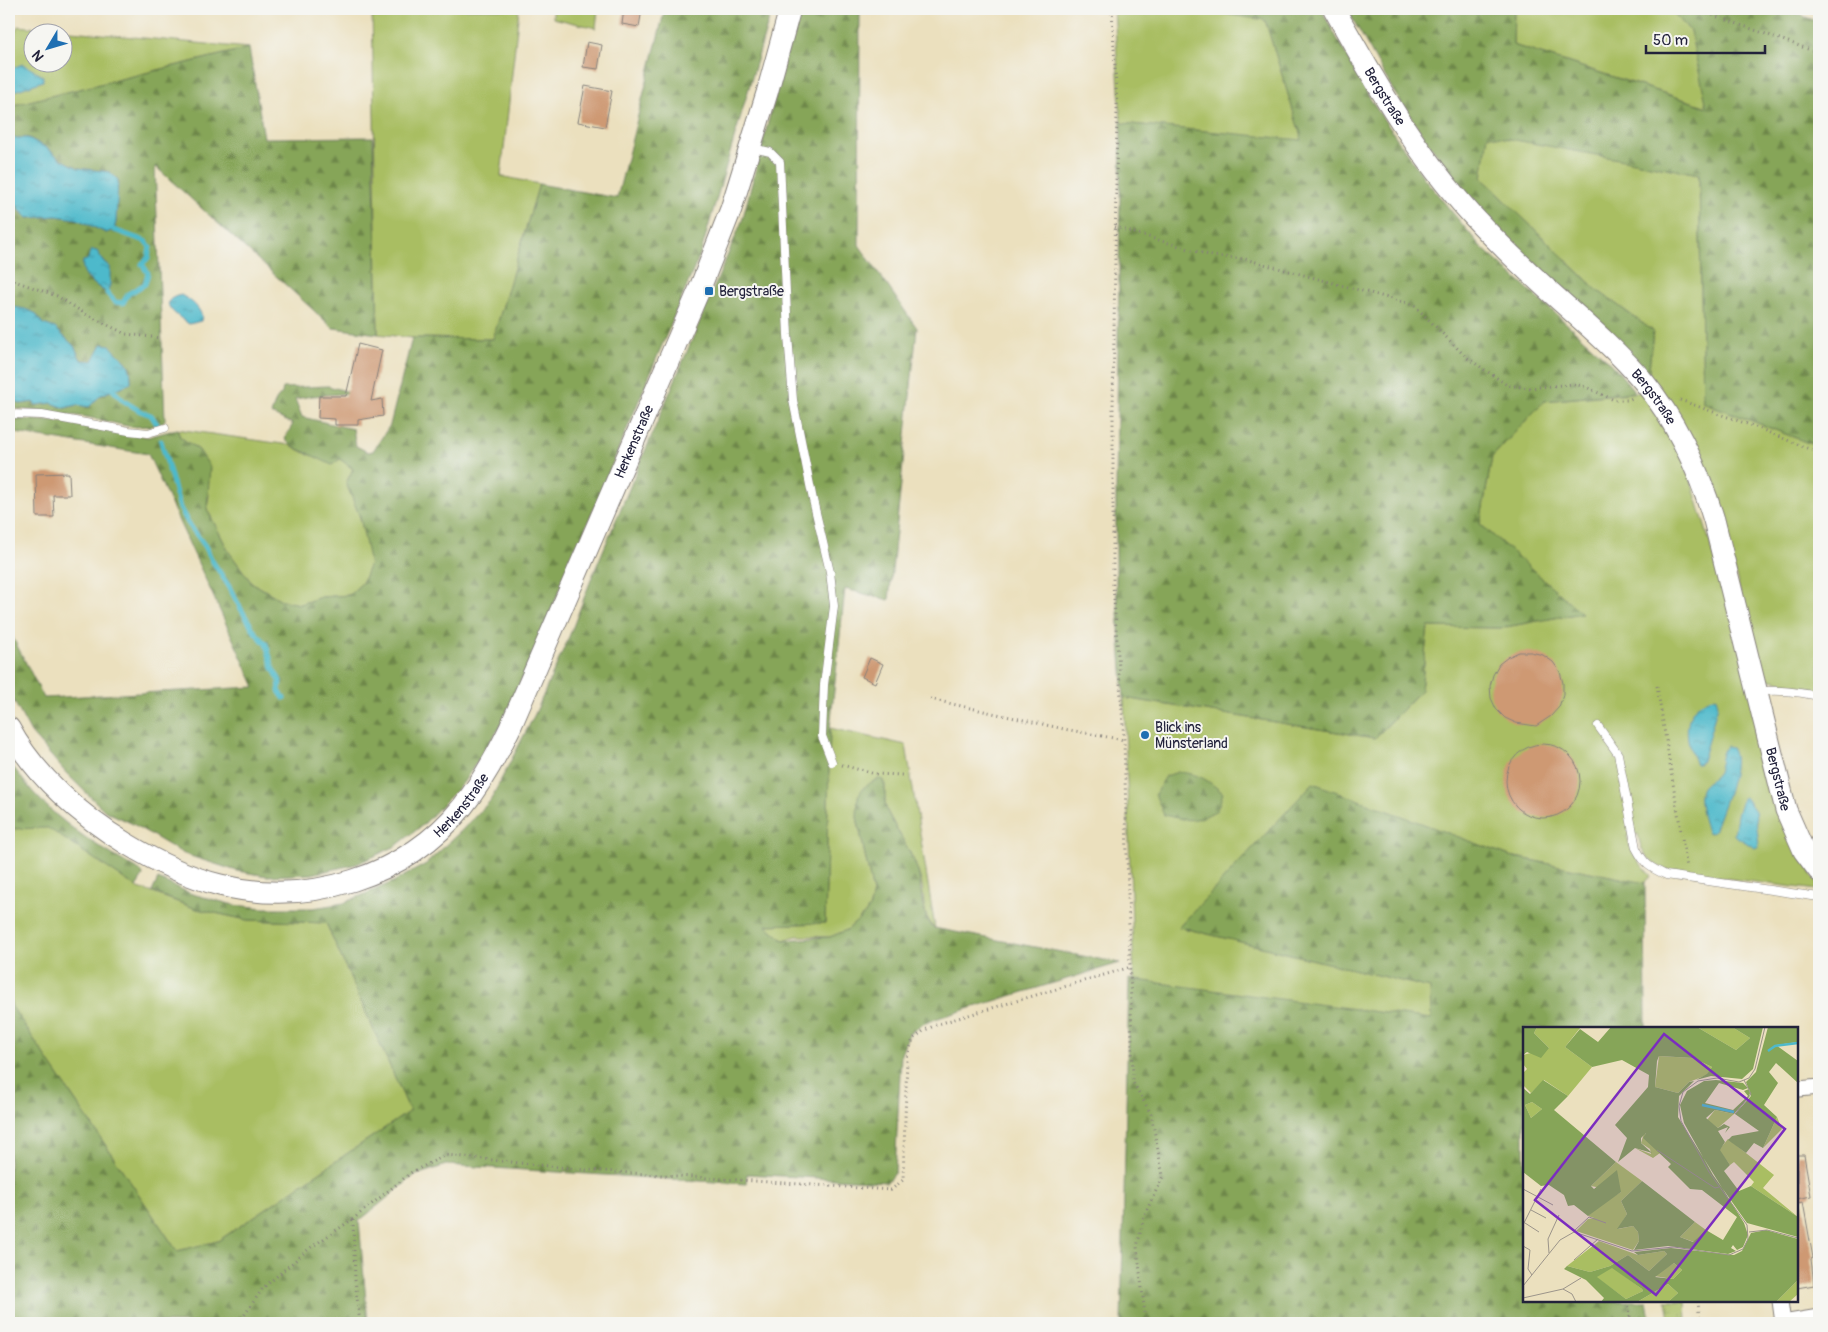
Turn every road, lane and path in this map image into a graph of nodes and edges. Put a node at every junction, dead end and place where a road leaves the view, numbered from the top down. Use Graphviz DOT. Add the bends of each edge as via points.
graph roads {
  1 [pos="790,9"];
  2 [pos="1112,9"];
  3 [pos="1334,9"];
  4 [pos="1699,9"];
  5 [pos="1819,53"];
  6 [pos="751,147"];
  7 [pos="1115,227"];
  8 [pos="9,279"];
  9 [pos="160,338"];
  10 [pos="1654,396"];
  11 [pos="9,414"];
  12 [pos="165,428"];
  13 [pos="1819,453"];
  14 [pos="1657,686"];
  15 [pos="1757,692"];
  16 [pos="1819,696"];
  17 [pos="930,699"];
  18 [pos="1598,726"];
  19 [pos="9,728"];
  20 [pos="1124,740"];
  21 [pos="832,762"];
  22 [pos="903,775"];
  23 [pos="1819,871"];
  24 [pos="1689,878"];
  25 [pos="1819,897"];
  26 [pos="1131,967"];
  27 [pos="1819,1087"];
  28 [pos="1799,1089"];
  29 [pos="353,1220"];
  30 [pos="1628,1302"];
  31 [pos="1698,1302"];
  32 [pos="1780,1302"];
  33 [pos="1819,1317"];
  34 [pos="239,1323"];
  35 [pos="360,1323"];
  36 [pos="1146,1323"];
  37 [pos="1631,1323"];
  38 [pos="1700,1323"];
  1 -- 6 [label="main road"];
  2 -- 7 [label="path" via="1117,104"];
  3 -- 10 [label="main road, Bergstraße" via="1403,126 1440,177 1502,246 1614,351"];
  4 -- 5 [label="path"];
  6 -- 19 [label="main road, Herkenstraße" via="730,210 685,319 498,754 462,807 411,853 362,878 329,887 292,892 255,891 220,885 150,857 105,831 54,786"];
  6 -- 21 [label="lane" via="770,152 780,162 793,400 830,572 834,606 824,685 822,736"];
  7 -- 10 [label="path" via="1212,256 1245,259 1414,305 1466,357 1507,384 1530,388 1573,384 1614,400"];
  7 -- 20 [label="path" via="1113,584"];
  8 -- 9 [label="path" via="57,296 126,334"];
  10 -- 13 [label="path" via="1686,402"];
  10 -- 15 [label="main road, Bergstraße" via="1692,461 1705,491"];
  11 -- 12 [label="lane" via="42,415 148,433"];
  14 -- 24 [label="path"];
  15 -- 16 [label="lane" via="1791,690"];
  15 -- 23 [label="main road, Bergstraße" via="1786,810 1804,850"];
  17 -- 20 [label="path"];
  18 -- 24 [label="lane" via="1618,754 1636,848 1650,868 1666,875"];
  20 -- 26 [label="path"];
  21 -- 22 [label="path" via="875,774"];
  24 -- 25 [label="lane"];
  26 -- 29 [label="path" via="938,1024 913,1039 907,1058 903,1180 891,1190 586,1170 446,1155 412,1172"];
  26 -- 36 [label="path" via="1133,1082 1152,1114 1163,1176 1144,1216 1137,1247"];
  27 -- 28 [label="street"];
  29 -- 34 [label="path" via="310,1248 263,1288"];
  29 -- 35 [label="path"];
  30 -- 37 [label="path"];
  31 -- 38 [label="path"];
  32 -- 33 [label="street" via="1783,1323"];
}
